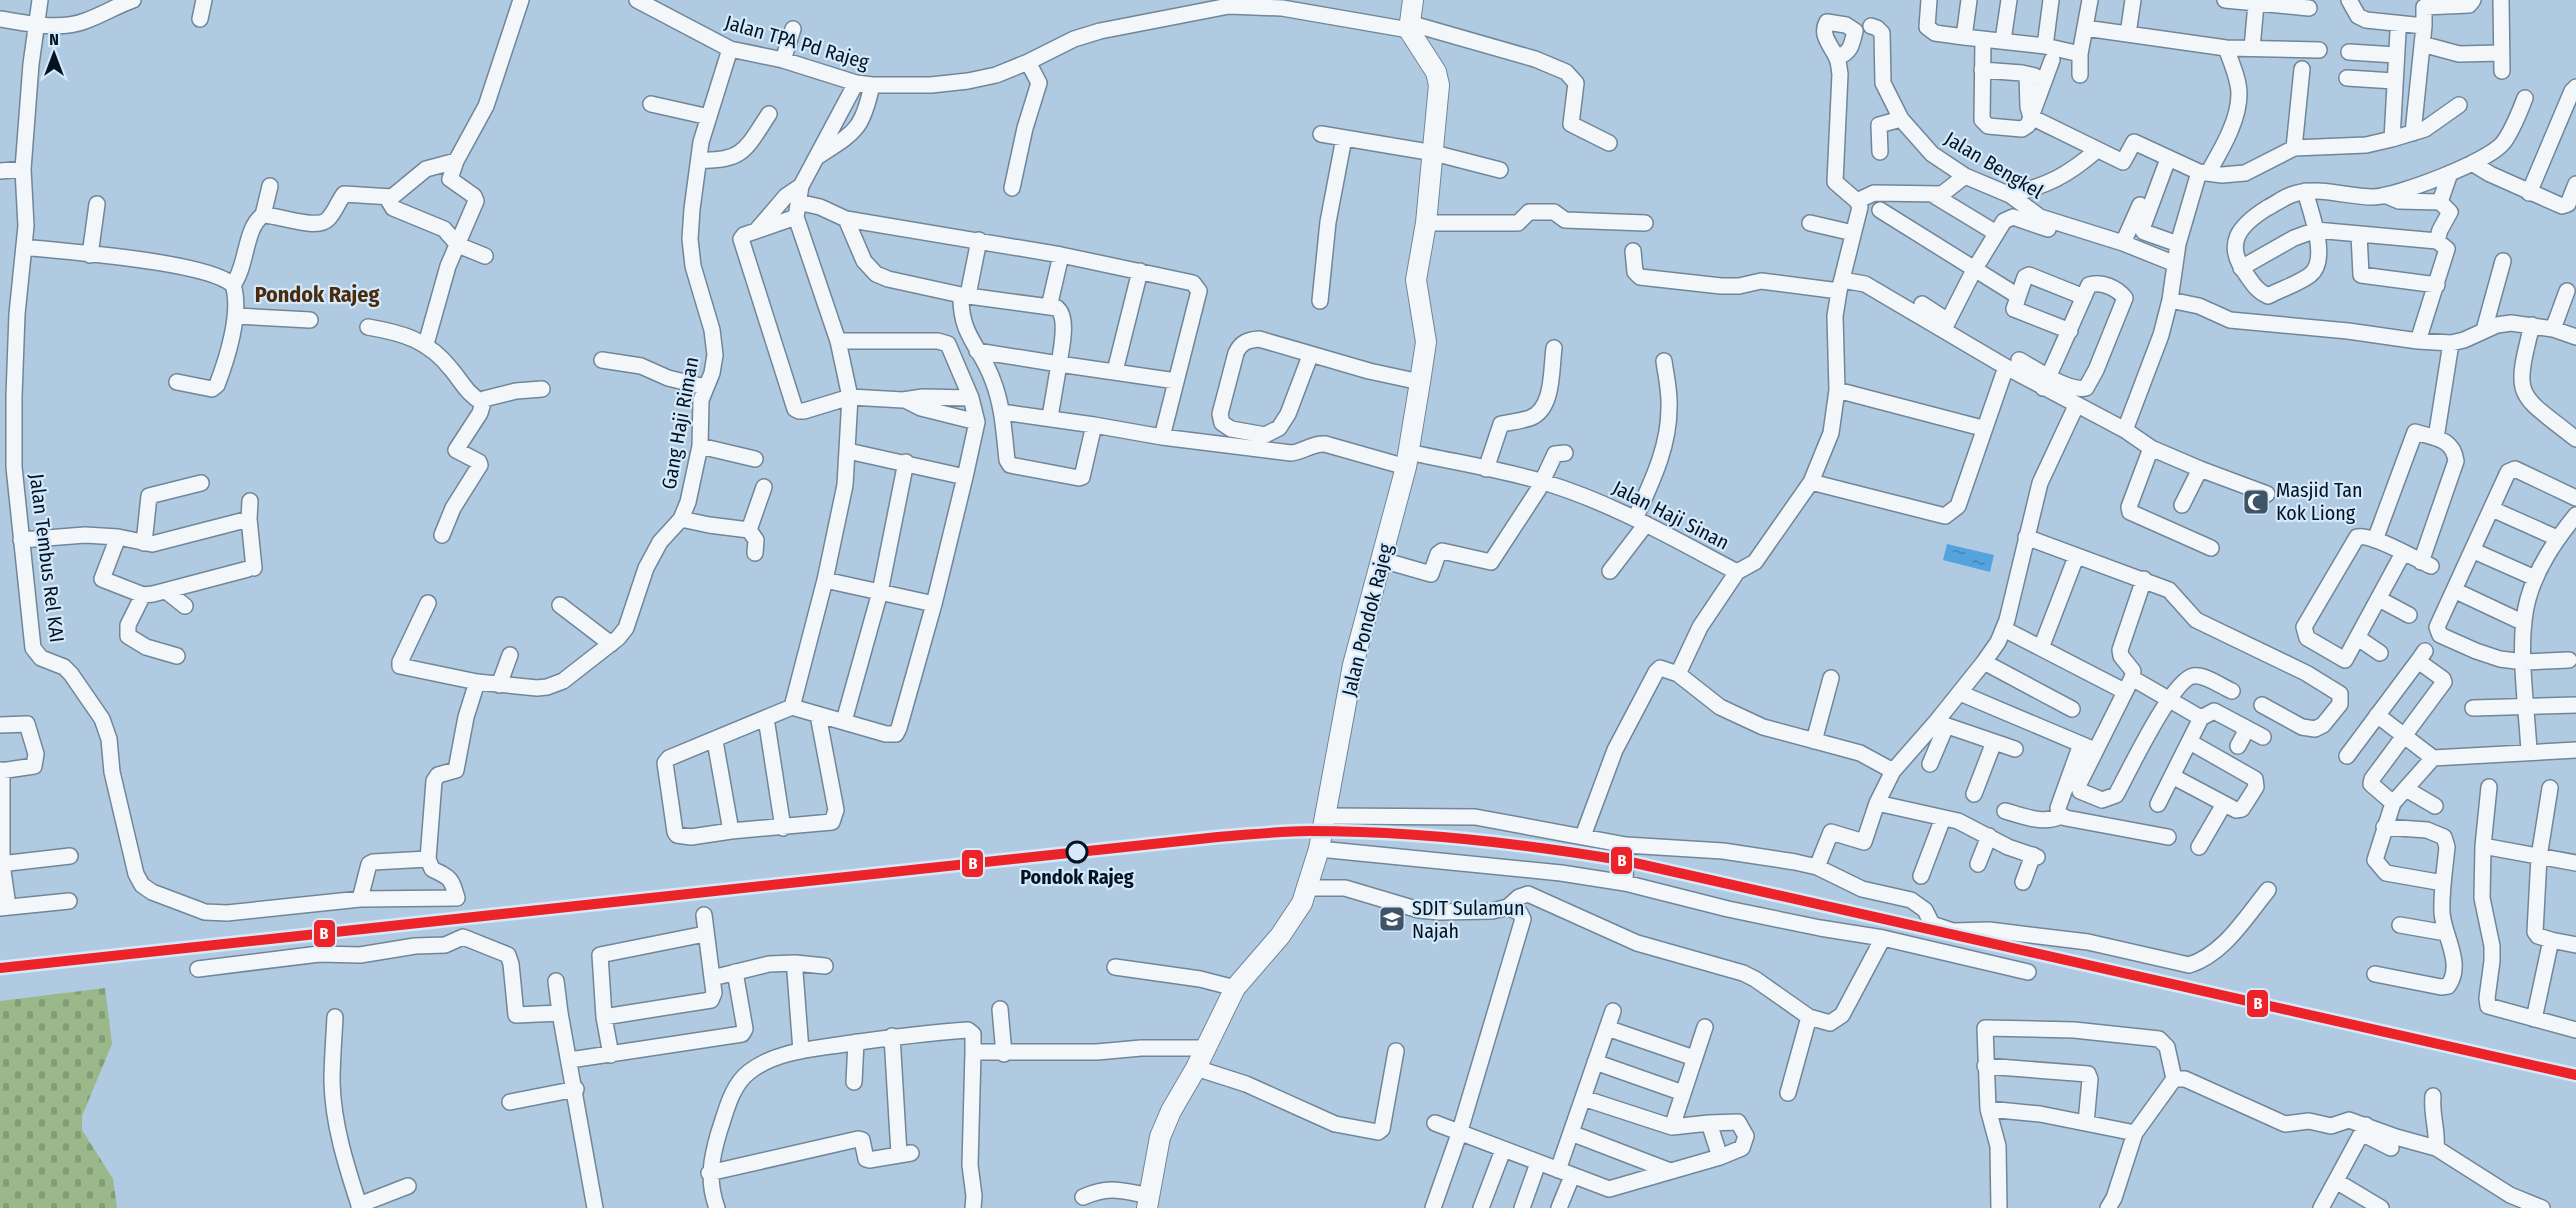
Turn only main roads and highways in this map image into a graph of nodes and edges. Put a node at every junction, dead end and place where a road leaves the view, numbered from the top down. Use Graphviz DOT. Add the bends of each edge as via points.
graph roads {
  1 [pos="1413,0"];
  2 [pos="1149,1202"];
  1 -- 2 [label="main road, Jalan Pondok Rajeg" via="1409,27 1436,72 1439,86 1426,223 1416,280 1426,342 1408,460 1353,665 1309,888 1280,936 1235,988 1171,1111 1160,1137"];
}
